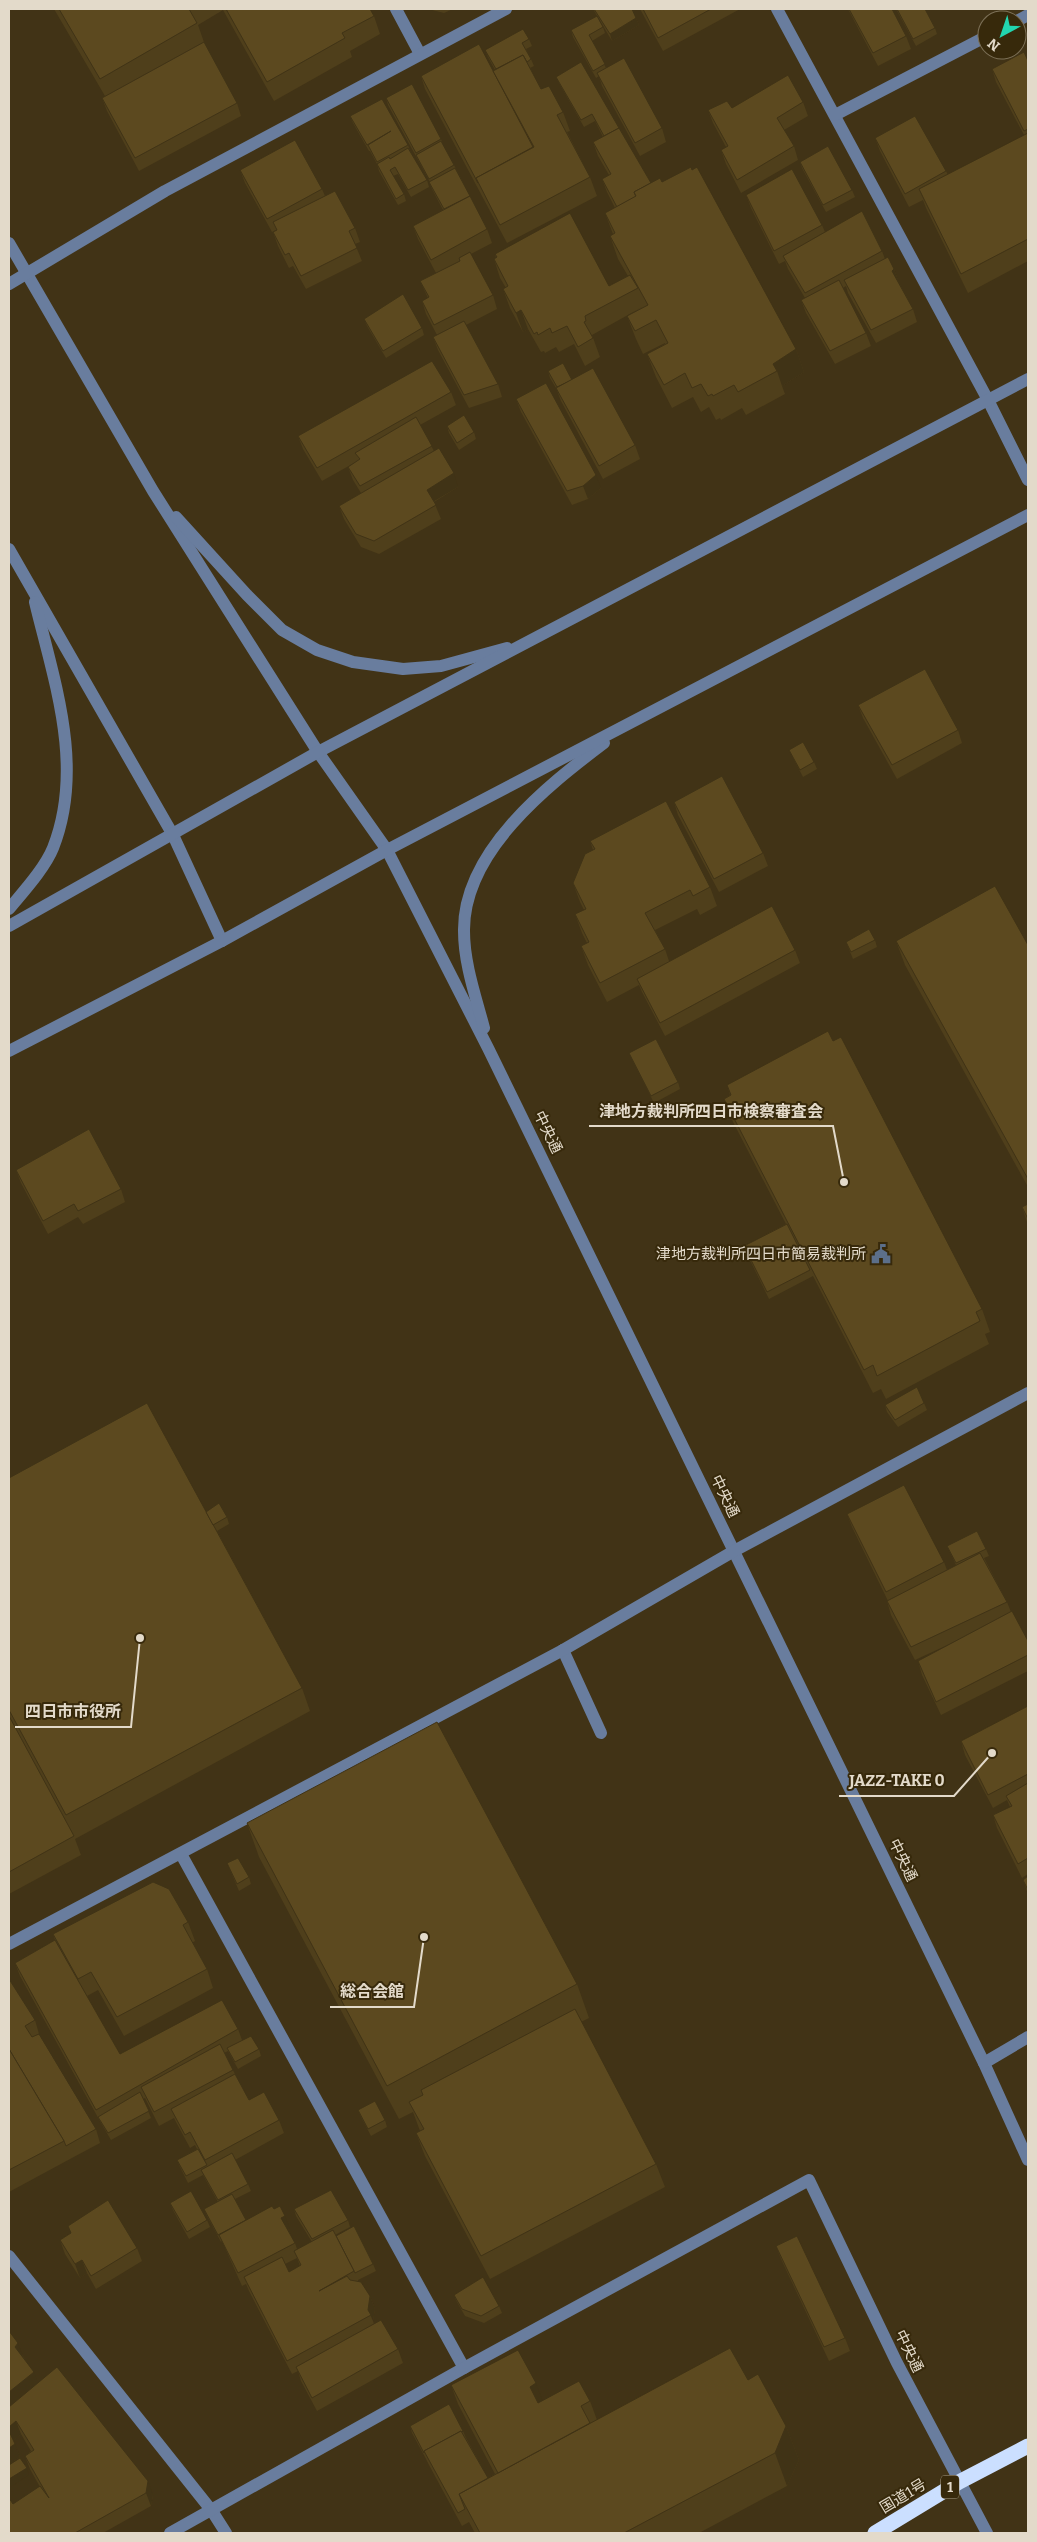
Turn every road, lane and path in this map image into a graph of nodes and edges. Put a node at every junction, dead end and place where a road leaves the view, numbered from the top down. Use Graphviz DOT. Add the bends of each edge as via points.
graph roads {
  1 [pos="396,9"];
  2 [pos="506,9"];
  3 [pos="777,9"];
  4 [pos="977,41"];
  5 [pos="420,54"];
  6 [pos="835,115"];
  7 [pos="9,244"];
  8 [pos="26,273"];
  9 [pos="9,284"];
  10 [pos="1028,379"];
  11 [pos="988,400"];
  12 [pos="1028,480"];
  13 [pos="153,491"];
  14 [pos="1028,515"];
  15 [pos="9,549"];
  16 [pos="31,585"];
  17 [pos="531,641"];
  18 [pos="634,720"];
  19 [pos="318,752"];
  20 [pos="172,835"];
  21 [pos="387,850"];
  22 [pos="9,909"];
  23 [pos="9,926"];
  24 [pos="222,941"];
  25 [pos="488,1048"];
  26 [pos="9,1051"];
  27 [pos="1028,1392"];
  28 [pos="734,1551"];
  29 [pos="562,1650"];
  30 [pos="601,1733"];
  31 [pos="181,1854"];
  32 [pos="9,1944"];
  33 [pos="1028,2037"];
  34 [pos="984,2063"];
  35 [pos="1028,2160"];
  36 [pos="9,2256"];
  37 [pos="464,2368"];
  38 [pos="1028,2446"];
  39 [pos="959,2482"];
  40 [pos="212,2511"];
  41 [pos="170,2533"];
  42 [pos="226,2533"];
  43 [pos="875,2533"];
  44 [pos="987,2533"];
  1 -- 5 [label="street"];
  2 -- 5 [label="street"];
  3 -- 6 [label="street"];
  4 -- 6 [label="street"];
  5 -- 8 [label="street" via="165,191"];
  6 -- 11 [label="street"];
  7 -- 8 [label="street"];
  8 -- 9 [label="street"];
  8 -- 13 [label="street"];
  10 -- 11 [label="street"];
  11 -- 12 [label="street"];
  11 -- 17 [label="street"];
  13 -- 17 [label="street" via="282,630 317,650 353,662 404,669 441,666"];
  13 -- 19 [label="street, 中央通"];
  14 -- 18 [label="street"];
  15 -- 16 [label="street"];
  16 -- 20 [label="street"];
  16 -- 22 [label="street" via="60,704 67,752 66,806 53,850"];
  17 -- 19 [label="street"];
  18 -- 21 [label="street"];
  18 -- 25 [label="street" via="562,775 486,855 467,901 464,931 469,970"];
  19 -- 20 [label="street"];
  19 -- 21 [label="street, 中央通"];
  20 -- 23 [label="street"];
  20 -- 24 [label="street"];
  21 -- 24 [label="street"];
  21 -- 25 [label="street, 中央通"];
  24 -- 26 [label="street"];
  25 -- 28 [label="street, 中央通"];
  27 -- 28 [label="street"];
  28 -- 29 [label="street"];
  28 -- 34 [label="street, 中央通"];
  29 -- 30 [label="street"];
  29 -- 31 [label="street"];
  31 -- 32 [label="street"];
  31 -- 37 [label="street"];
  33 -- 34 [label="street"];
  34 -- 35 [label="street, 中央通"];
  36 -- 40 [label="street"];
  37 -- 39 [label="street, 中央通" via="809,2180 897,2363"];
  37 -- 40 [label="street"];
  38 -- 39 [label="highway, 国道1号 / 1"];
  39 -- 43 [label="highway, 国道1号 / 1"];
  39 -- 44 [label="street, 中央通"];
  40 -- 41 [label="street"];
  40 -- 42 [label="street"];
}
